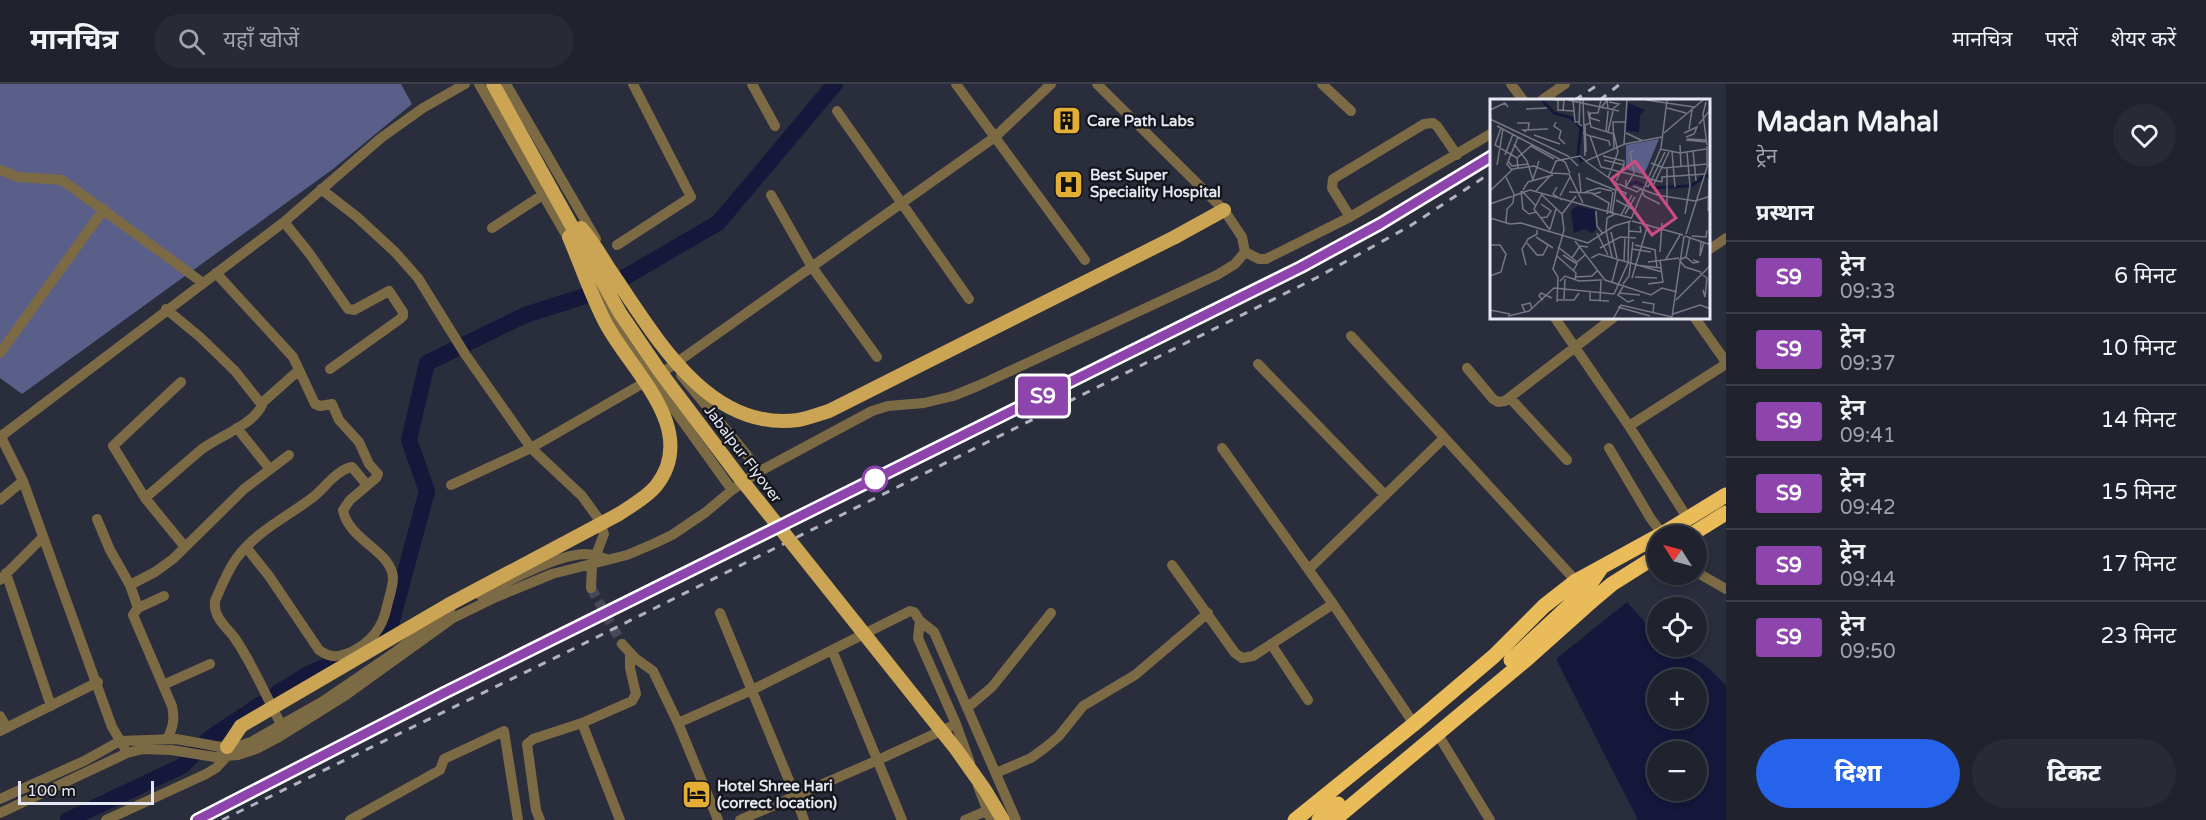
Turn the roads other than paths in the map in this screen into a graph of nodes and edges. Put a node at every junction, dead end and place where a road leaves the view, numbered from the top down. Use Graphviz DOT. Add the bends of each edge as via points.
graph roads {
  1 [pos="465,84"];
  2 [pos="478,84"];
  3 [pos="493,84"];
  4 [pos="506,84"];
  5 [pos="633,84"];
  6 [pos="752,84"];
  7 [pos="956,84"];
  8 [pos="1051,84"];
  9 [pos="1097,84"];
  10 [pos="1322,84"];
  11 [pos="1511,84"];
  12 [pos="1565,84"];
  13 [pos="1522,99"];
  14 [pos="1543,99"];
  15 [pos="837,111"];
  16 [pos="1351,111"];
  17 [pos="775,126"];
  18 [pos="1490,134"];
  19 [pos="994,137"];
  20 [pos="1457,155"];
  21 [pos="2,176"];
  22 [pos="321,189"];
  23 [pos="544,194"];
  24 [pos="771,195"];
  25 [pos="902,203"];
  26 [pos="104,209"];
  27 [pos="1224,210"];
  28 [pos="567,216"];
  29 [pos="1350,217"];
  30 [pos="284,222"];
  31 [pos="492,228"];
  32 [pos="1726,238"];
  33 [pos="617,245"];
  34 [pos="1711,248"];
  35 [pos="1245,252"];
  36 [pos="1085,260"];
  37 [pos="812,267"];
  38 [pos="216,273"];
  39 [pos="203,283"];
  40 [pos="969,299"];
  41 [pos="166,309"];
  42 [pos="1556,320"];
  43 [pos="1610,320"];
  44 [pos="1696,320"];
  45 [pos="1351,336"];
  46 [pos="1575,347"];
  47 [pos="0,353"];
  48 [pos="877,357"];
  49 [pos="1726,363"];
  50 [pos="1258,364"];
  51 [pos="673,366"];
  52 [pos="1467,368"];
  53 [pos="330,369"];
  54 [pos="299,370"];
  55 [pos="653,379"];
  56 [pos="181,381"];
  57 [pos="1510,398"];
  58 [pos="262,403"];
  59 [pos="1629,426"];
  60 [pos="237,428"];
  61 [pos="0,436"];
  62 [pos="1444,438"];
  63 [pos="531,448"];
  64 [pos="1222,448"];
  65 [pos="1609,448"];
  66 [pos="289,455"];
  67 [pos="1567,460"];
  68 [pos="269,468"];
  69 [pos="760,471"];
  70 [pos="23,482"];
  71 [pos="368,485"];
  72 [pos="451,485"];
  73 [pos="732,490"];
  74 [pos="1385,495"];
  75 [pos="1726,495"];
  76 [pos="145,498"];
  77 [pos="0,500"];
  78 [pos="1726,513"];
  79 [pos="97,519"];
  80 [pos="1688,519"];
  81 [pos="1655,525"];
  82 [pos="1678,525"];
  83 [pos="1707,525"];
  84 [pos="43,537"];
  85 [pos="1647,542"];
  86 [pos="184,547"];
  87 [pos="246,547"];
  88 [pos="594,560"];
  89 [pos="1647,562"];
  90 [pos="1172,565"];
  91 [pos="1309,569"];
  92 [pos="3,577"];
  93 [pos="1707,578"];
  94 [pos="1612,584"];
  95 [pos="130,585"];
  96 [pos="1581,585"];
  97 [pos="591,588"];
  98 [pos="1726,589"];
  99 [pos="164,596"];
  100 [pos="1333,603"];
  101 [pos="138,608"];
  102 [pos="720,613"];
  103 [pos="1051,613"];
  104 [pos="1208,613"];
  105 [pos="920,621"];
  106 [pos="621,644"];
  107 [pos="1271,644"];
  108 [pos="832,650"];
  109 [pos="630,653"];
  110 [pos="210,664"];
  111 [pos="98,682"];
  112 [pos="163,685"];
  113 [pos="752,690"];
  114 [pos="1308,700"];
  115 [pos="51,706"];
  116 [pos="968,708"];
  117 [pos="0,716"];
  118 [pos="582,723"];
  119 [pos="678,723"];
  120 [pos="956,724"];
  121 [pos="1414,724"];
  122 [pos="282,726"];
  123 [pos="4,730"];
  124 [pos="1437,733"];
  125 [pos="120,741"];
  126 [pos="171,743"];
  127 [pos="225,751"];
  128 [pos="127,753"];
  129 [pos="878,760"];
  130 [pos="996,773"];
  131 [pos="531,777"];
  132 [pos="512,783"];
  133 [pos="795,795"];
  134 [pos="0,799"];
  135 [pos="1008,802"];
  136 [pos="0,813"];
  137 [pos="989,815"];
  138 [pos="106,820"];
  139 [pos="350,820"];
  140 [pos="518,820"];
  141 [pos="540,820"];
  142 [pos="620,820"];
  143 [pos="718,820"];
  144 [pos="740,820"];
  145 [pos="804,820"];
  146 [pos="902,820"];
  147 [pos="965,820"];
  148 [pos="1003,820"];
  149 [pos="1016,820"];
  150 [pos="1295,820"];
  151 [pos="1319,820"];
  152 [pos="1334,820"];
  153 [pos="1490,820"];
  1 -- 22 [label="street" via="381,138"];
  2 -- 23 [label="street"];
  3 -- 28 [label="main road, Jabalpur Flyover, bridge"];
  4 -- 51 [label="street, bridge"];
  5 -- 33 [label="street" via="691,197"];
  6 -- 17 [label="street"];
  7 -- 19 [label="street"];
  8 -- 19 [label="street"];
  9 -- 27 [label="street"];
  10 -- 16 [label="street"];
  11 -- 13 [label="street"];
  12 -- 14 [label="street"];
  15 -- 25 [label="street"];
  18 -- 20 [label="street"];
  19 -- 25 [label="street"];
  19 -- 36 [label="street"];
  20 -- 29 [label="street"];
  20 -- 29 [label="street" via="1437,126 1424,124 1333,179 1332,188"];
  21 -- 26 [label="street" via="62,180"];
  22 -- 30 [label="street"];
  22 -- 63 [label="street" via="357,217 418,278"];
  23 -- 31 [label="street"];
  23 -- 55 [label="street" via="601,297"];
  24 -- 37 [label="street"];
  25 -- 37 [label="street"];
  25 -- 40 [label="street"];
  26 -- 39 [label="street"];
  26 -- 47 [label="street"];
  27 -- 28 [label="main road, bridge" via="829,411 798,420 749,415 728,407 696,385 649,327 583,230"];
  27 -- 35 [label="street" via="1242,237"];
  28 -- 127 [label="main road, bridge" via="567,231 605,322 664,414 669,450 657,485 619,514 448,605 241,726"];
  28 -- 148 [label="main road, Jabalpur Flyover, bridge" via="620,313 661,373 956,749"];
  29 -- 35 [label="street" via="1266,259"];
  30 -- 38 [label="street"];
  30 -- 53 [label="street" via="348,309 354,310 389,291 403,312 400,319"];
  32 -- 34 [label="street"];
  35 -- 69 [label="street" via="1217,275 980,385 924,403 872,411"];
  37 -- 48 [label="street"];
  37 -- 51 [label="street"];
  38 -- 39 [label="street"];
  38 -- 54 [label="street" via="293,357"];
  39 -- 41 [label="street"];
  41 -- 58 [label="street" via="235,371"];
  41 -- 61 [label="street"];
  42 -- 46 [label="street"];
  43 -- 46 [label="street"];
  44 -- 49 [label="street"];
  45 -- 62 [label="street"];
  46 -- 57 [label="street"];
  46 -- 59 [label="street"];
  49 -- 59 [label="street"];
  50 -- 74 [label="street"];
  51 -- 55 [label="street"];
  51 -- 69 [label="street"];
  52 -- 57 [label="street" via="1498,402"];
  54 -- 58 [label="street"];
  54 -- 71 [label="street" via="315,404 332,404 339,420 363,448 378,474"];
  55 -- 63 [label="street"];
  55 -- 73 [label="street"];
  56 -- 76 [label="street" via="113,446"];
  57 -- 67 [label="street"];
  58 -- 60 [label="street" via="260,411"];
  59 -- 80 [label="street"];
  60 -- 68 [label="street"];
  60 -- 76 [label="street" via="205,447"];
  61 -- 70 [label="street"];
  62 -- 74 [label="street"];
  62 -- 96 [label="street"];
  63 -- 72 [label="street"];
  63 -- 88 [label="street" via="582,496 598,518 604,534"];
  64 -- 91 [label="street"];
  65 -- 81 [label="street"];
  66 -- 68 [label="street"];
  68 -- 86 [label="street"];
  69 -- 73 [label="street"];
  70 -- 77 [label="street"];
  70 -- 84 [label="street"];
  71 -- 87 [label="street" via="352,467 346,468"];
  71 -- 87 [label="street" via="344,507 344,514 364,542 382,556 393,579 379,630 356,650 336,657 319,650"];
  73 -- 88 [label="street" via="672,535 627,555"];
  74 -- 91 [label="street"];
  75 -- 80 [label="highway"];
  76 -- 86 [label="street"];
  78 -- 83 [label="highway"];
  79 -- 95 [label="street"];
  80 -- 82 [label="highway"];
  84 -- 92 [label="street"];
  84 -- 111 [label="street"];
  85 -- 96 [label="highway" via="1603,566"];
  86 -- 95 [label="street" via="155,572"];
  87 -- 122 [label="street" via="224,580 214,608"];
  88 -- 97 [label="street"];
  88 -- 122 [label="street" via="576,555 553,562 466,601"];
  88 -- 127 [label="street" via="496,597 453,618 382,671 279,737 238,755"];
  89 -- 94 [label="highway"];
  90 -- 104 [label="street"];
  91 -- 100 [label="street"];
  92 -- 115 [label="street"];
  93 -- 98 [label="street"];
  94 -- 96 [label="highway"];
  94 -- 124 [label="highway"];
  95 -- 101 [label="street"];
  96 -- 121 [label="highway" via="1544,606 1494,656"];
  96 -- 151 [label="highway" via="1478,690"];
  99 -- 101 [label="street"];
  100 -- 107 [label="street"];
  100 -- 121 [label="street"];
  101 -- 112 [label="street" via="133,615"];
  102 -- 113 [label="street"];
  103 -- 116 [label="street" via="992,687"];
  104 -- 107 [label="street" via="1242,658"];
  104 -- 130 [label="street" via="1135,675 1083,706 1046,747"];
  105 -- 108 [label="street" via="910,610"];
  105 -- 116 [label="street" via="934,632"];
  105 -- 120 [label="street" via="918,638"];
  106 -- 109 [label="street"];
  107 -- 114 [label="street"];
  108 -- 113 [label="street"];
  108 -- 129 [label="street"];
  109 -- 118 [label="street" via="635,697"];
  109 -- 119 [label="street" via="652,671"];
  110 -- 112 [label="street"];
  111 -- 115 [label="street"];
  111 -- 125 [label="street"];
  112 -- 126 [label="street" via="174,714"];
  113 -- 119 [label="street"];
  113 -- 133 [label="street"];
  115 -- 123 [label="street"];
  116 -- 130 [label="street"];
  117 -- 123 [label="street"];
  118 -- 131 [label="street" via="528,741"];
  118 -- 142 [label="street"];
  119 -- 143 [label="street"];
  120 -- 129 [label="street"];
  120 -- 137 [label="street"];
  121 -- 150 [label="highway"];
  122 -- 127 [label="street"];
  124 -- 152 [label="highway"];
  124 -- 153 [label="street"];
  125 -- 126 [label="street"];
  125 -- 128 [label="street"];
  125 -- 134 [label="street"];
  126 -- 127 [label="street"];
  126 -- 128 [label="street"];
  127 -- 138 [label="street" via="206,774"];
  128 -- 136 [label="street"];
  129 -- 133 [label="street"];
  129 -- 146 [label="street"];
  130 -- 135 [label="street"];
  131 -- 132 [label="street"];
  131 -- 141 [label="street"];
  132 -- 139 [label="street" via="504,731 444,759 440,770"];
  132 -- 140 [label="street"];
  133 -- 144 [label="street"];
  133 -- 145 [label="street"];
  135 -- 137 [label="street"];
  135 -- 149 [label="street"];
  137 -- 147 [label="street"];
}
